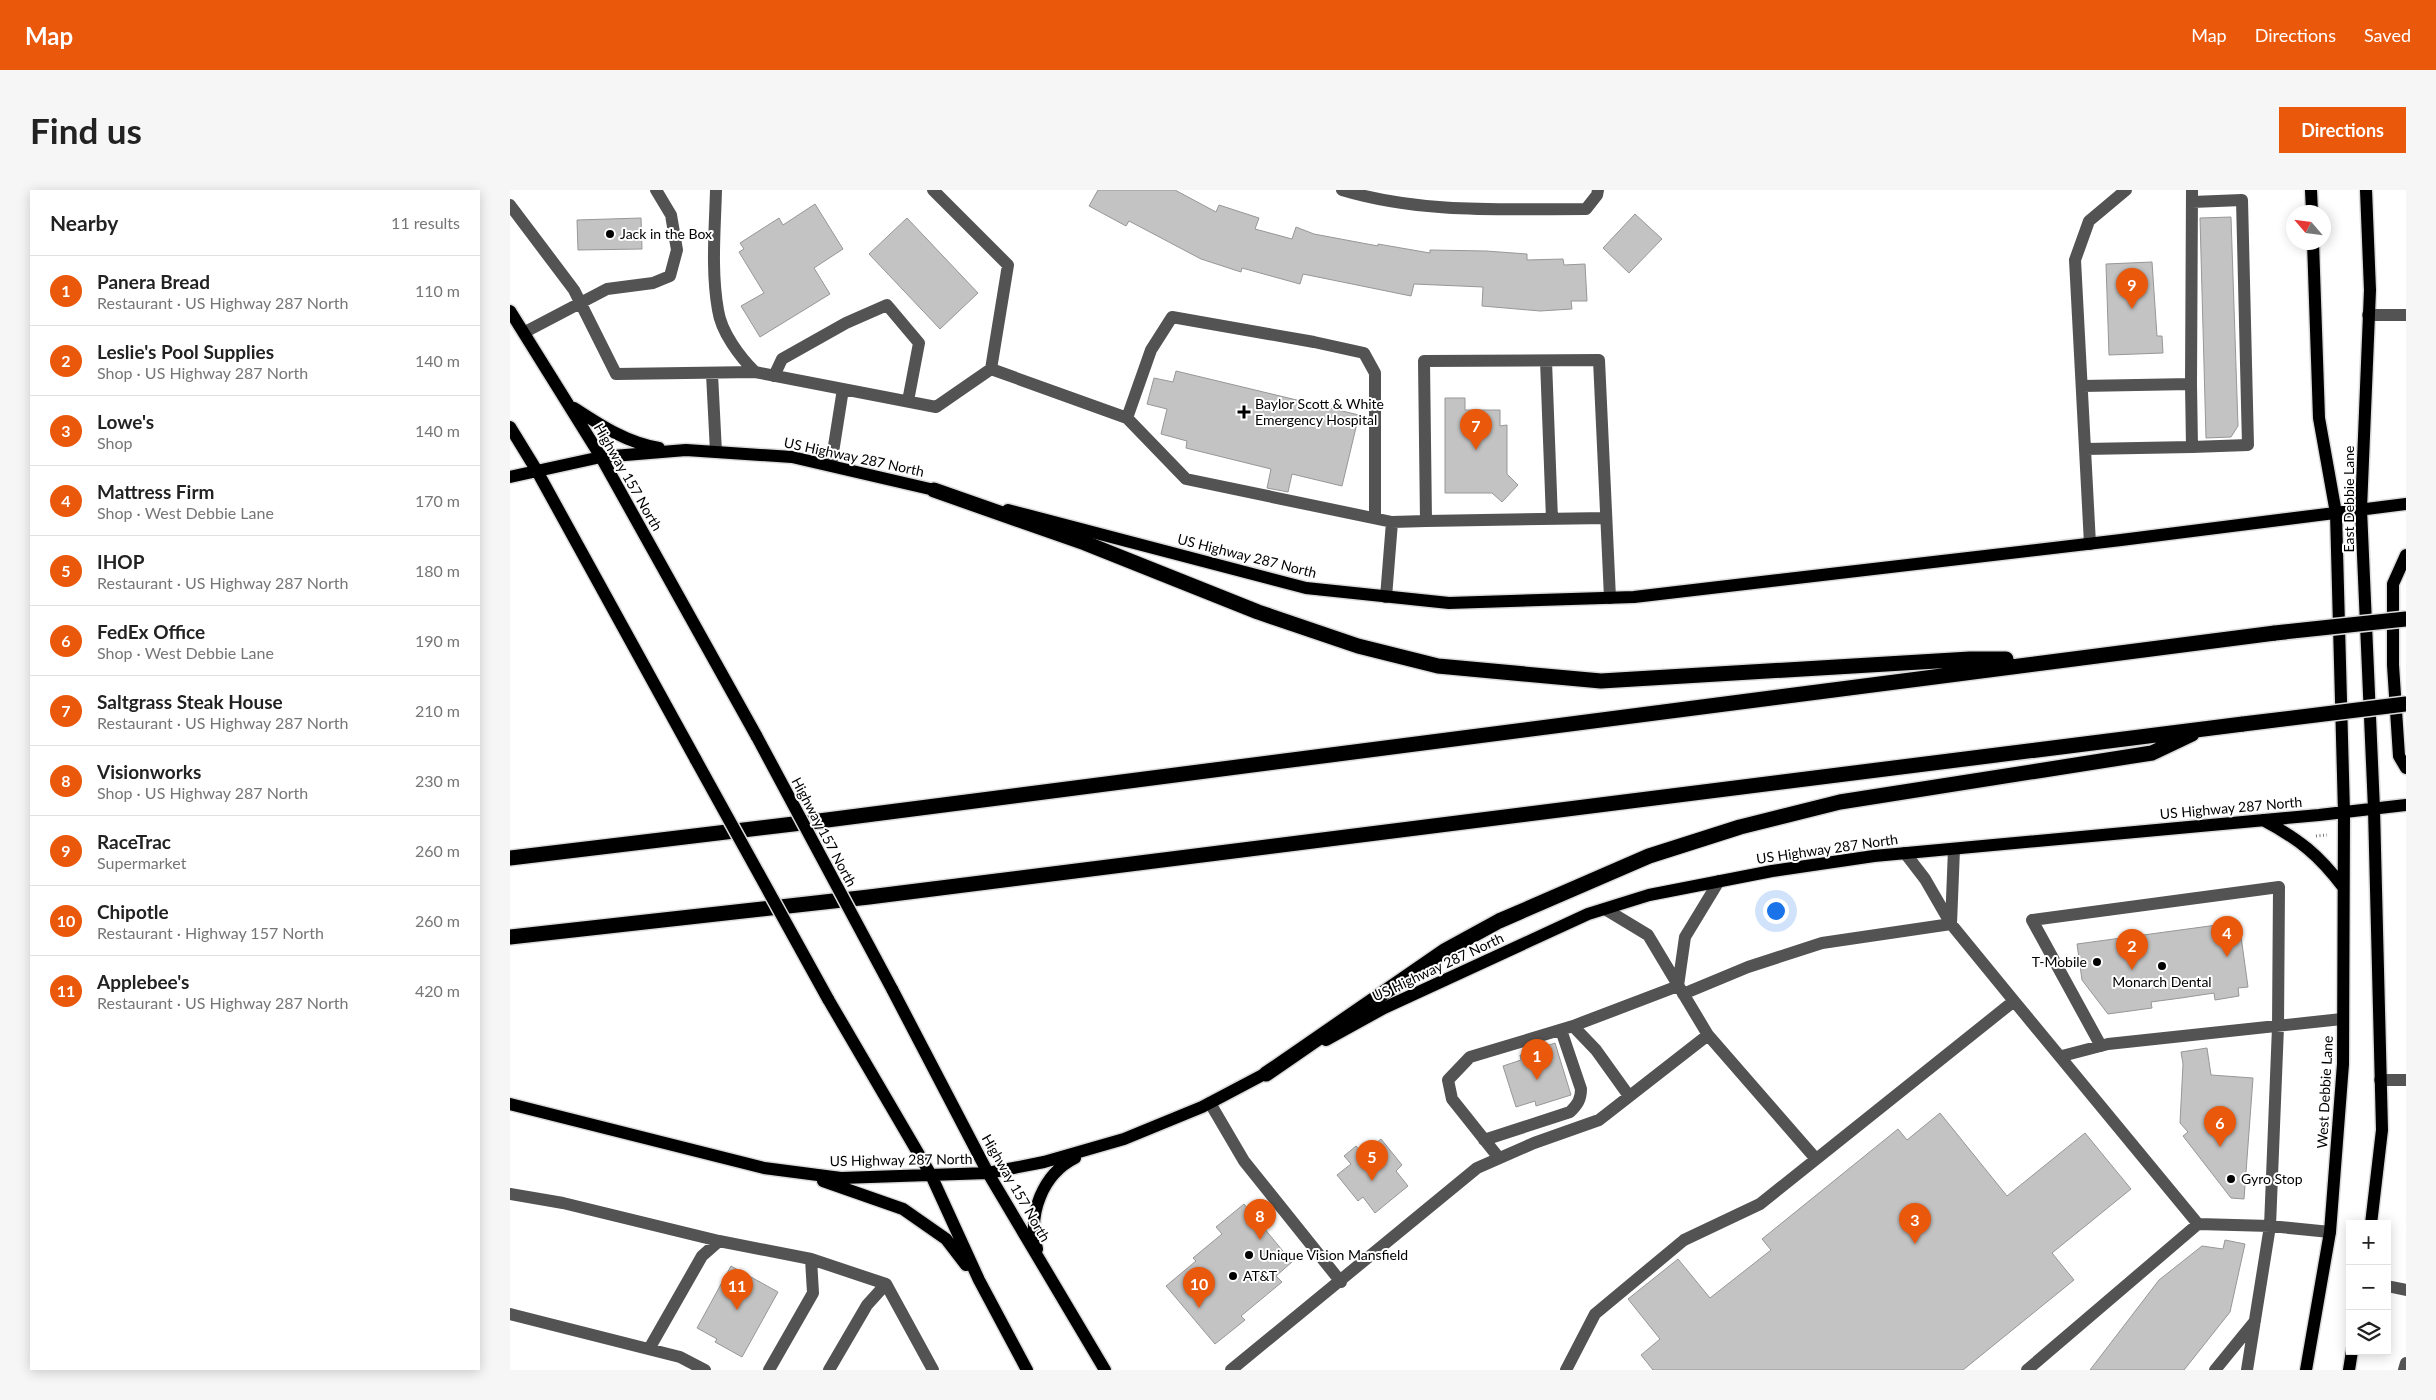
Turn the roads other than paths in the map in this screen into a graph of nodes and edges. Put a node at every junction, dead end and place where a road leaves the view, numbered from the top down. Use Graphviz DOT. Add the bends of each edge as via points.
graph roads {
  1 [pos="656,190"];
  2 [pos="716,190"];
  3 [pos="933,190"];
  4 [pos="1342,190"];
  5 [pos="1598,190"];
  6 [pos="2126,190"];
  7 [pos="2311,190"];
  8 [pos="2366,190"];
  9 [pos="2192,196"];
  10 [pos="510,205"];
  11 [pos="2312,205"];
  12 [pos="2313,250"];
  13 [pos="581,301"];
  14 [pos="510,311"];
  15 [pos="2368,315"];
  16 [pos="2406,315"];
  17 [pos="525,332"];
  18 [pos="1546,361"];
  19 [pos="991,369"];
  20 [pos="755,372"];
  21 [pos="712,374"];
  22 [pos="774,376"];
  23 [pos="2191,384"];
  24 [pos="2082,386"];
  25 [pos="843,389"];
  26 [pos="908,402"];
  27 [pos="570,405"];
  28 [pos="1127,418"];
  29 [pos="510,428"];
  30 [pos="2192,447"];
  31 [pos="2085,449"];
  32 [pos="676,450"];
  33 [pos="716,452"];
  34 [pos="601,457"];
  35 [pos="831,465"];
  36 [pos="537,472"];
  37 [pos="510,477"];
  38 [pos="934,490"];
  39 [pos="2406,504"];
  40 [pos="2361,510"];
  41 [pos="2336,512"];
  42 [pos="1375,518"];
  43 [pos="1606,518"];
  44 [pos="1552,519"];
  45 [pos="1426,521"];
  46 [pos="1392,522"];
  47 [pos="2090,544"];
  48 [pos="2406,555"];
  49 [pos="1386,597"];
  50 [pos="1610,598"];
  51 [pos="2406,619"];
  52 [pos="2060,661"];
  53 [pos="2406,704"];
  54 [pos="2204,728"];
  55 [pos="2406,768"];
  56 [pos="2406,805"];
  57 [pos="2374,809"];
  58 [pos="2344,813"];
  59 [pos="2263,820"];
  60 [pos="1954,849"];
  61 [pos="1905,853"];
  62 [pos="510,858"];
  63 [pos="1719,881"];
  64 [pos="2343,887"];
  65 [pos="1605,909"];
  66 [pos="1951,924"];
  67 [pos="510,937"];
  68 [pos="1681,990"];
  69 [pos="2014,1001"];
  70 [pos="2342,1019"];
  71 [pos="2278,1027"];
  72 [pos="1567,1028"];
  73 [pos="1708,1035"];
  74 [pos="2101,1046"];
  75 [pos="2062,1056"];
  76 [pos="1266,1074"];
  77 [pos="2380,1080"];
  78 [pos="2406,1080"];
  79 [pos="1629,1096"];
  80 [pos="1210,1103"];
  81 [pos="510,1104"];
  82 [pos="1484,1140"];
  83 [pos="1090,1150"];
  84 [pos="1498,1158"];
  85 [pos="1816,1159"];
  86 [pos="802,1173"];
  87 [pos="988,1173"];
  88 [pos="931,1175"];
  89 [pos="510,1194"];
  90 [pos="2371,1220"];
  91 [pos="2198,1224"];
  92 [pos="2270,1226"];
  93 [pos="2330,1232"];
  94 [pos="719,1241"];
  95 [pos="811,1259"];
  96 [pos="1042,1263"];
  97 [pos="979,1280"];
  98 [pos="1340,1282"];
  99 [pos="886,1284"];
  100 [pos="2391,1287"];
  101 [pos="2406,1290"];
  102 [pos="510,1314"];
  103 [pos="2256,1319"];
  104 [pos="649,1349"];
  105 [pos="2351,1355"];
  106 [pos="2406,1363"];
  107 [pos="705,1370"];
  108 [pos="769,1370"];
  109 [pos="830,1370"];
  110 [pos="933,1370"];
  111 [pos="1027,1370"];
  112 [pos="1105,1370"];
  113 [pos="1231,1370"];
  114 [pos="1566,1370"];
  115 [pos="2028,1370"];
  116 [pos="2215,1370"];
  117 [pos="2247,1370"];
  118 [pos="2306,1370"];
  119 [pos="2349,1370"];
  120 [pos="2404,1370"];
  1 -- 13 [label="street" via="671,215 678,250 670,276 653,283 607,289"];
  2 -- 20 [label="street" via="718,312 743,360"];
  3 -- 19 [label="street" via="1008,265"];
  4 -- 5 [label="street" via="1438,208 1467,210 1586,209"];
  6 -- 24 [label="street" via="2089,221 2075,260"];
  7 -- 11 [label="main road"];
  8 -- 15 [label="main road, East Debbie Lane"];
  9 -- 23 [label="street"];
  9 -- 30 [label="street" via="2242,200 2248,445"];
  10 -- 13 [label="street"];
  12 -- 41 [label="main road, East Debbie Lane" via="2319,418"];
  13 -- 17 [label="street"];
  13 -- 21 [label="street" via="616,374"];
  14 -- 17 [label="main road, Highway 157 North"];
  15 -- 16 [label="street"];
  15 -- 40 [label="main road, East Debbie Lane"];
  17 -- 27 [label="main road, Highway 157 North"];
  18 -- 43 [label="street" via="1599,360"];
  18 -- 44 [label="street"];
  18 -- 45 [label="street" via="1424,361"];
  19 -- 26 [label="street" via="936,407"];
  19 -- 28 [label="street"];
  20 -- 21 [label="street"];
  20 -- 22 [label="street"];
  21 -- 33 [label="street"];
  22 -- 25 [label="street"];
  22 -- 26 [label="street" via="782,359 846,323 887,305 919,343"];
  23 -- 24 [label="street"];
  23 -- 30 [label="street"];
  24 -- 31 [label="street"];
  25 -- 26 [label="street"];
  25 -- 35 [label="street"];
  27 -- 32 [label="main road" via="606,429 646,446"];
  27 -- 34 [label="main road, Highway 157 North"];
  28 -- 42 [label="street" via="1186,479"];
  28 -- 42 [label="street" via="1151,350 1172,317 1364,353 1375,373"];
  29 -- 36 [label="main road"];
  30 -- 31 [label="street"];
  31 -- 47 [label="street"];
  32 -- 33 [label="main road, US Highway 287 North"];
  32 -- 34 [label="main road, US Highway 287 North"];
  33 -- 35 [label="main road, US Highway 287 North" via="792,457"];
  34 -- 36 [label="main road, US Highway 287 North"];
  34 -- 87 [label="main road, Highway 157 North, bridge" via="757,737"];
  35 -- 38 [label="main road, US Highway 287 North"];
  36 -- 37 [label="main road, US Highway 287 North"];
  36 -- 88 [label="main road, bridge" via="828,999"];
  38 -- 49 [label="main road, US Highway 287 North" via="1306,588"];
  38 -- 52 [label="highway" via="1085,542 1258,612 1358,646 1438,666 1601,681 1970,660"];
  39 -- 40 [label="main road, US Highway 287 North"];
  40 -- 41 [label="main road, US Highway 287 North"];
  40 -- 57 [label="main road, East Debbie Lane"];
  41 -- 47 [label="main road, US Highway 287 North"];
  41 -- 58 [label="main road, East Debbie Lane"];
  42 -- 46 [label="street"];
  43 -- 44 [label="street"];
  43 -- 50 [label="street"];
  44 -- 45 [label="street"];
  45 -- 46 [label="street"];
  46 -- 49 [label="street"];
  47 -- 50 [label="main road, US Highway 287 North"];
  48 -- 55 [label="main road" via="2393,584 2393,656 2399,756"];
  49 -- 50 [label="main road, US Highway 287 North" via="1449,603"];
  51 -- 52 [label="highway, bridge"];
  52 -- 62 [label="highway" via="837,819"];
  53 -- 54 [label="highway, bridge"];
  54 -- 67 [label="highway" via="868,897"];
  54 -- 76 [label="highway" via="2152,753 1840,802 1740,827 1649,856 1499,921 1454,946"];
  56 -- 57 [label="main road, US Highway 287 North"];
  57 -- 58 [label="main road, US Highway 287 North"];
  57 -- 77 [label="main road"];
  58 -- 59 [label="main road, US Highway 287 North"];
  58 -- 64 [label="main road, West Debbie Lane"];
  59 -- 60 [label="main road, US Highway 287 North"];
  59 -- 64 [label="main road" via="2309,848"];
  60 -- 61 [label="main road, US Highway 287 North"];
  60 -- 66 [label="street"];
  61 -- 63 [label="main road, US Highway 287 North"];
  61 -- 66 [label="street" via="1925,878"];
  63 -- 65 [label="main road, US Highway 287 North" via="1649,895"];
  63 -- 68 [label="street" via="1685,937"];
  64 -- 70 [label="main road, West Debbie Lane"];
  65 -- 68 [label="street" via="1648,936"];
  65 -- 76 [label="main road, US Highway 287 North" via="1384,1008"];
  66 -- 68 [label="street" via="1822,943"];
  66 -- 69 [label="street"];
  68 -- 72 [label="street"];
  68 -- 73 [label="street"];
  69 -- 75 [label="street"];
  69 -- 85 [label="street"];
  70 -- 71 [label="street"];
  70 -- 93 [label="main road, West Debbie Lane" via="2343,1064"];
  71 -- 74 [label="street"];
  71 -- 74 [label="street" via="2279,887 2032,920"];
  71 -- 92 [label="street"];
  72 -- 79 [label="street" via="1596,1050"];
  72 -- 82 [label="street" via="1581,1089 1581,1098 1576,1106 1570,1112"];
  72 -- 82 [label="street" via="1470,1058 1448,1080 1452,1099"];
  73 -- 79 [label="street"];
  73 -- 85 [label="street"];
  74 -- 75 [label="street"];
  75 -- 91 [label="street"];
  76 -- 80 [label="main road, US Highway 287 North"];
  77 -- 78 [label="street"];
  77 -- 90 [label="main road" via="2382,1130"];
  79 -- 84 [label="street" via="1599,1120"];
  80 -- 83 [label="main road, US Highway 287 North"];
  80 -- 98 [label="street" via="1244,1161"];
  81 -- 86 [label="main road, US Highway 287 North" via="764,1168"];
  82 -- 84 [label="street"];
  83 -- 87 [label="main road, US Highway 287 North"];
  83 -- 96 [label="main road" via="1065,1163 1046,1183 1035,1209 1034,1237"];
  84 -- 98 [label="street" via="1478,1168"];
  85 -- 114 [label="street" via="1760,1204 1684,1240 1596,1314"];
  86 -- 88 [label="main road, US Highway 287 North" via="841,1178"];
  86 -- 97 [label="main road" via="903,1209 946,1239"];
  87 -- 88 [label="main road, US Highway 287 North"];
  87 -- 96 [label="main road, Highway 157 North"];
  88 -- 97 [label="main road"];
  89 -- 94 [label="street" via="564,1202"];
  91 -- 92 [label="street"];
  91 -- 115 [label="street"];
  92 -- 93 [label="street"];
  92 -- 103 [label="street"];
  93 -- 118 [label="main road, West Debbie Lane"];
  94 -- 95 [label="street"];
  94 -- 104 [label="street" via="702,1256"];
  95 -- 99 [label="street"];
  95 -- 108 [label="street" via="813,1293"];
  96 -- 112 [label="main road, Highway 157 North"];
  97 -- 111 [label="main road"];
  98 -- 113 [label="street"];
  99 -- 109 [label="street" via="867,1305"];
  99 -- 110 [label="street"];
  100 -- 101 [label="street"];
  102 -- 104 [label="street"];
  103 -- 116 [label="street"];
  103 -- 117 [label="street"];
  104 -- 107 [label="street" via="680,1357"];
  105 -- 119 [label="main road"];
  106 -- 120 [label="street"];
}
